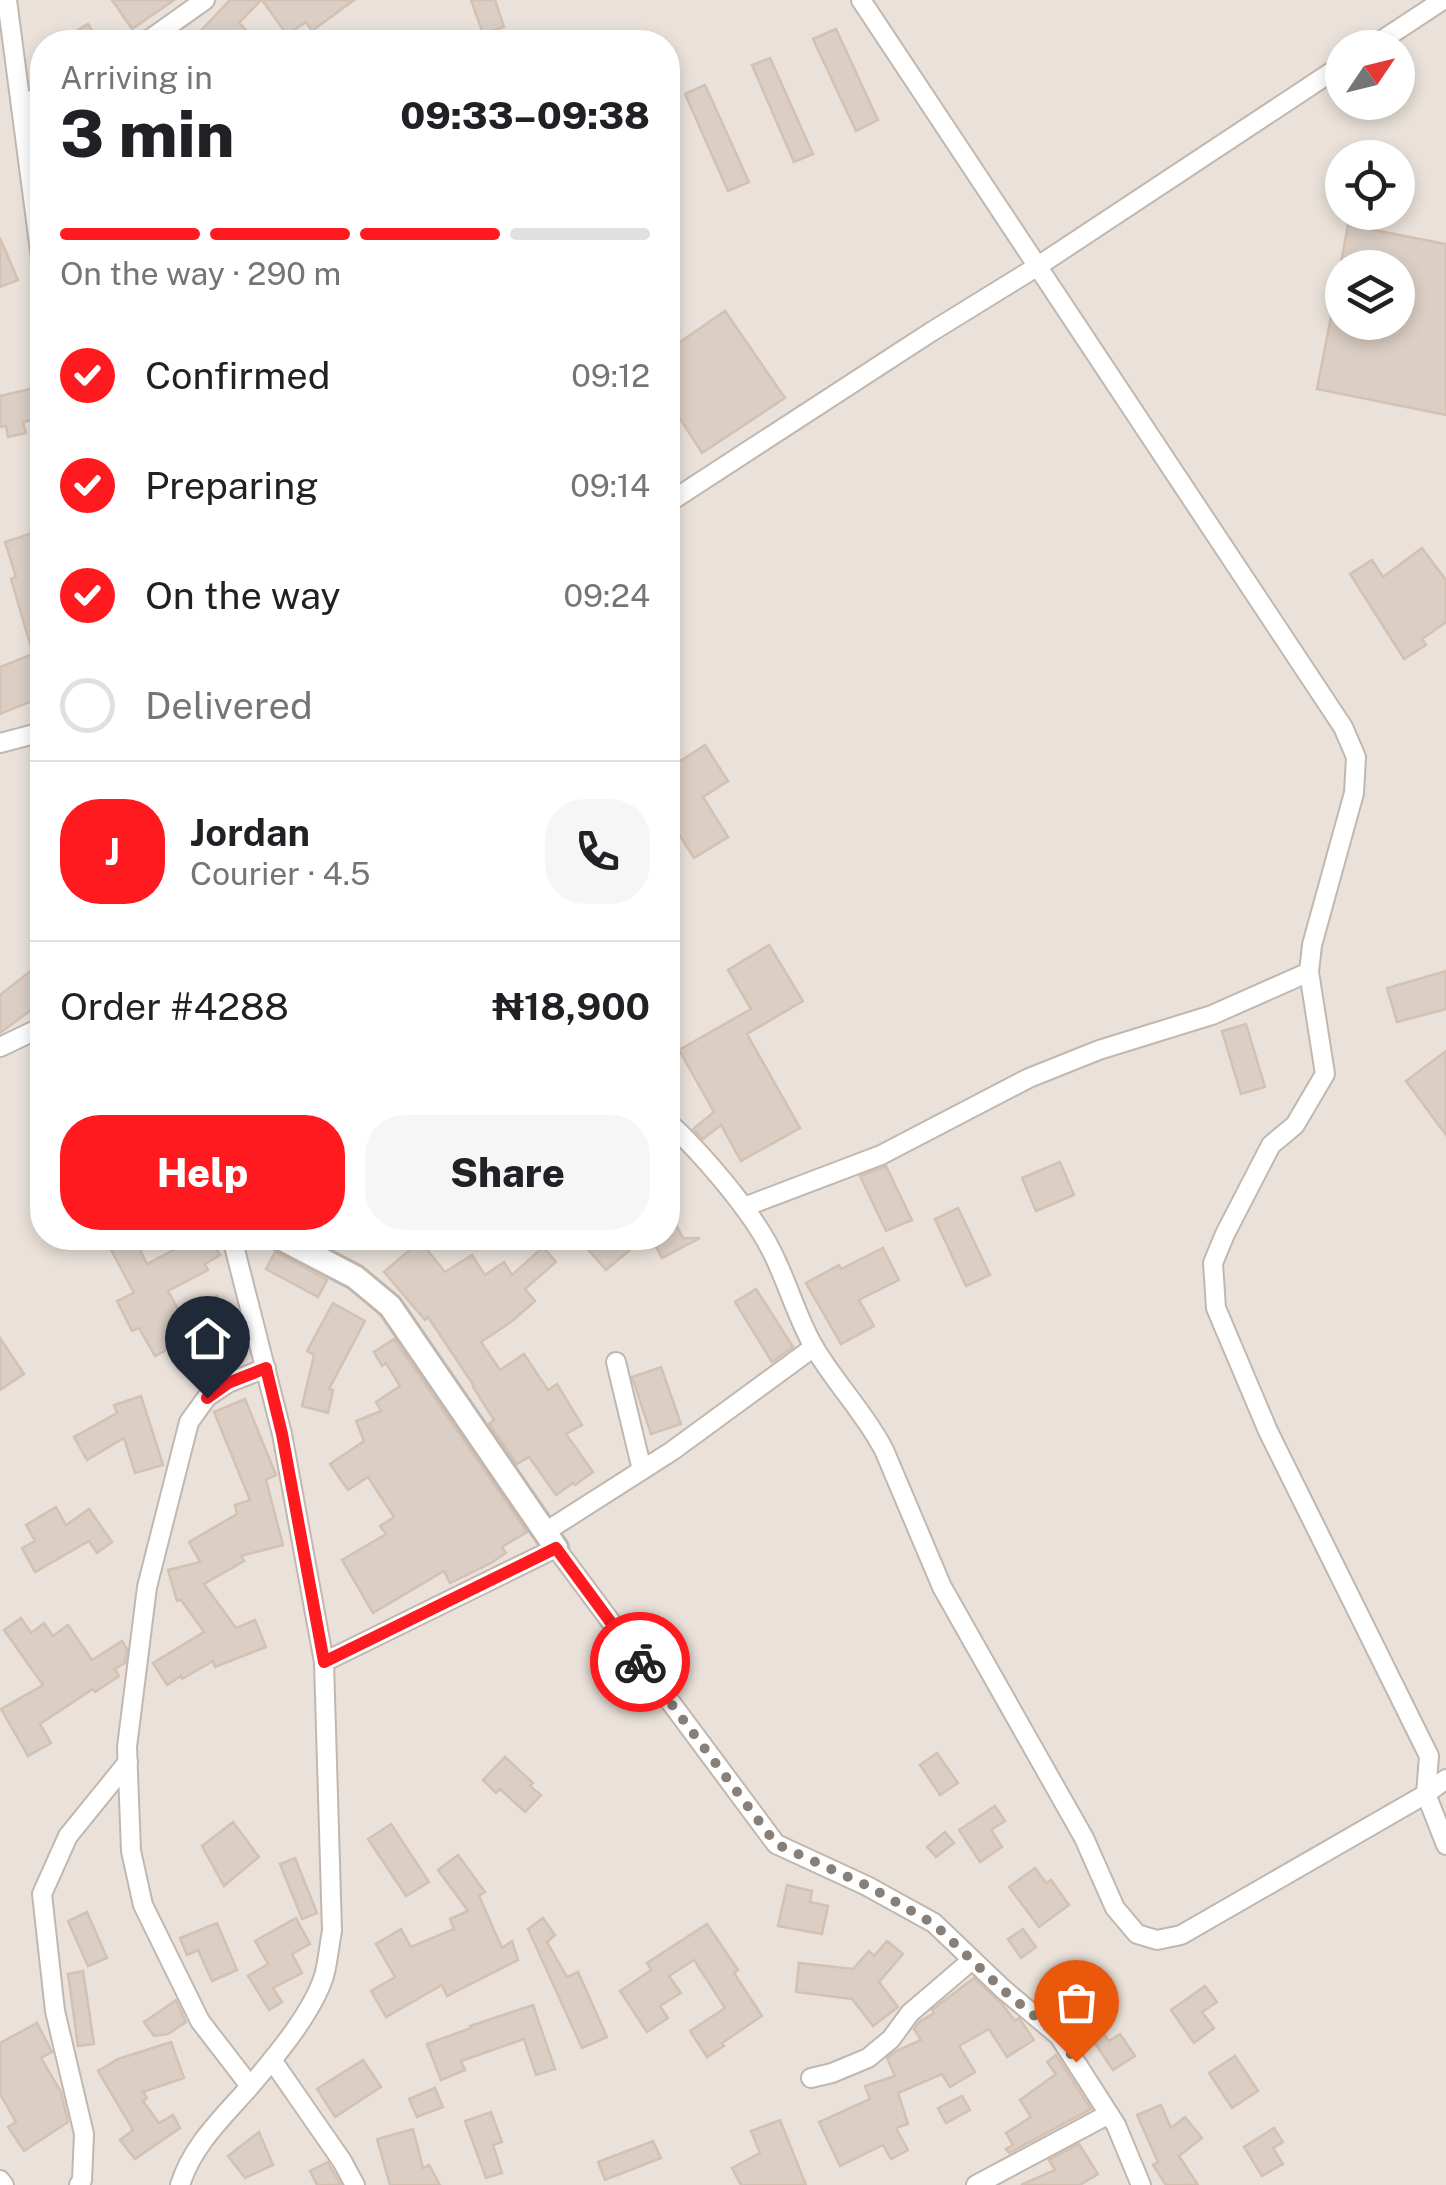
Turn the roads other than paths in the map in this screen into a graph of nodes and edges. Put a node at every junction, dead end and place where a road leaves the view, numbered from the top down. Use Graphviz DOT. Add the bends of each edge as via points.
graph roads {
  1 [pos="7,0"];
  2 [pos="205,0"];
  3 [pos="861,0"];
  4 [pos="1443,0"];
  5 [pos="163,30"];
  6 [pos="1397,30"];
  7 [pos="1325,76"];
  8 [pos="30,101"];
  9 [pos="21,107"];
  10 [pos="30,175"];
  11 [pos="1038,266"];
  12 [pos="680,495"];
  13 [pos="30,735"];
  14 [pos="0,743"];
  15 [pos="1309,972"];
  16 [pos="30,1032"];
  17 [pos="0,1047"];
  18 [pos="680,1133"];
  19 [pos="744,1207"];
  20 [pos="235,1250"];
  21 [pos="303,1250"];
  22 [pos="814,1347"];
  23 [pos="616,1362"];
  24 [pos="266,1368"];
  25 [pos="642,1470"];
  26 [pos="550,1540"];
  27 [pos="324,1662"];
  28 [pos="1429,1756"];
  29 [pos="128,1762"];
  30 [pos="1446,1766"];
  31 [pos="1446,1779"];
  32 [pos="1426,1794"];
  33 [pos="1446,1844"];
  34 [pos="972,1960"];
  35 [pos="272,2060"];
  36 [pos="811,2078"];
  37 [pos="250,2086"];
  38 [pos="1109,2114"];
  39 [pos="79,2185"];
  40 [pos="180,2185"];
  41 [pos="355,2185"];
  42 [pos="976,2185"];
  43 [pos="1141,2185"];
  1 -- 9 [label="street"];
  2 -- 5 [label="street"];
  3 -- 11 [label="street"];
  4 -- 6 [label="street"];
  7 -- 11 [label="street"];
  8 -- 9 [label="street"];
  9 -- 10 [label="street"];
  11 -- 12 [label="street"];
  11 -- 15 [label="street" via="1344,727 1356,756 1354,793"];
  13 -- 14 [label="street"];
  15 -- 19 [label="street" via="1212,1015 1029,1078 881,1155"];
  15 -- 28 [label="street" via="1325,1074 1295,1125 1271,1145 1225,1234 1213,1263 1216,1308 1285,1467"];
  16 -- 17 [label="street"];
  18 -- 19 [label="street"];
  19 -- 22 [label="street"];
  20 -- 24 [label="street"];
  21 -- 26 [label="street" via="355,1277 390,1306"];
  22 -- 25 [label="street"];
  22 -- 32 [label="street" via="874,1430 942,1587 1084,1838 1115,1908 1137,1934 1157,1940 1180,1935"];
  23 -- 25 [label="street"];
  24 -- 27 [label="street"];
  24 -- 29 [label="street" via="228,1383 189,1422 146,1587"];
  25 -- 26 [label="street"];
  26 -- 27 [label="street"];
  26 -- 34 [label="street" via="776,1844 934,1924"];
  27 -- 35 [label="street" via="332,1931 314,2002"];
  28 -- 30 [label="street"];
  28 -- 32 [label="street"];
  29 -- 37 [label="street" via="132,1851 143,1905 200,2021"];
  29 -- 39 [label="street" via="68,1836 42,1894 55,2011 84,2134"];
  31 -- 32 [label="street"];
  32 -- 33 [label="street"];
  34 -- 36 [label="street" via="868,2058"];
  34 -- 38 [label="street" via="1059,2036"];
  35 -- 37 [label="street"];
  35 -- 41 [label="street"];
  37 -- 40 [label="street" via="203,2139"];
  38 -- 42 [label="street"];
  38 -- 43 [label="street"];
}
